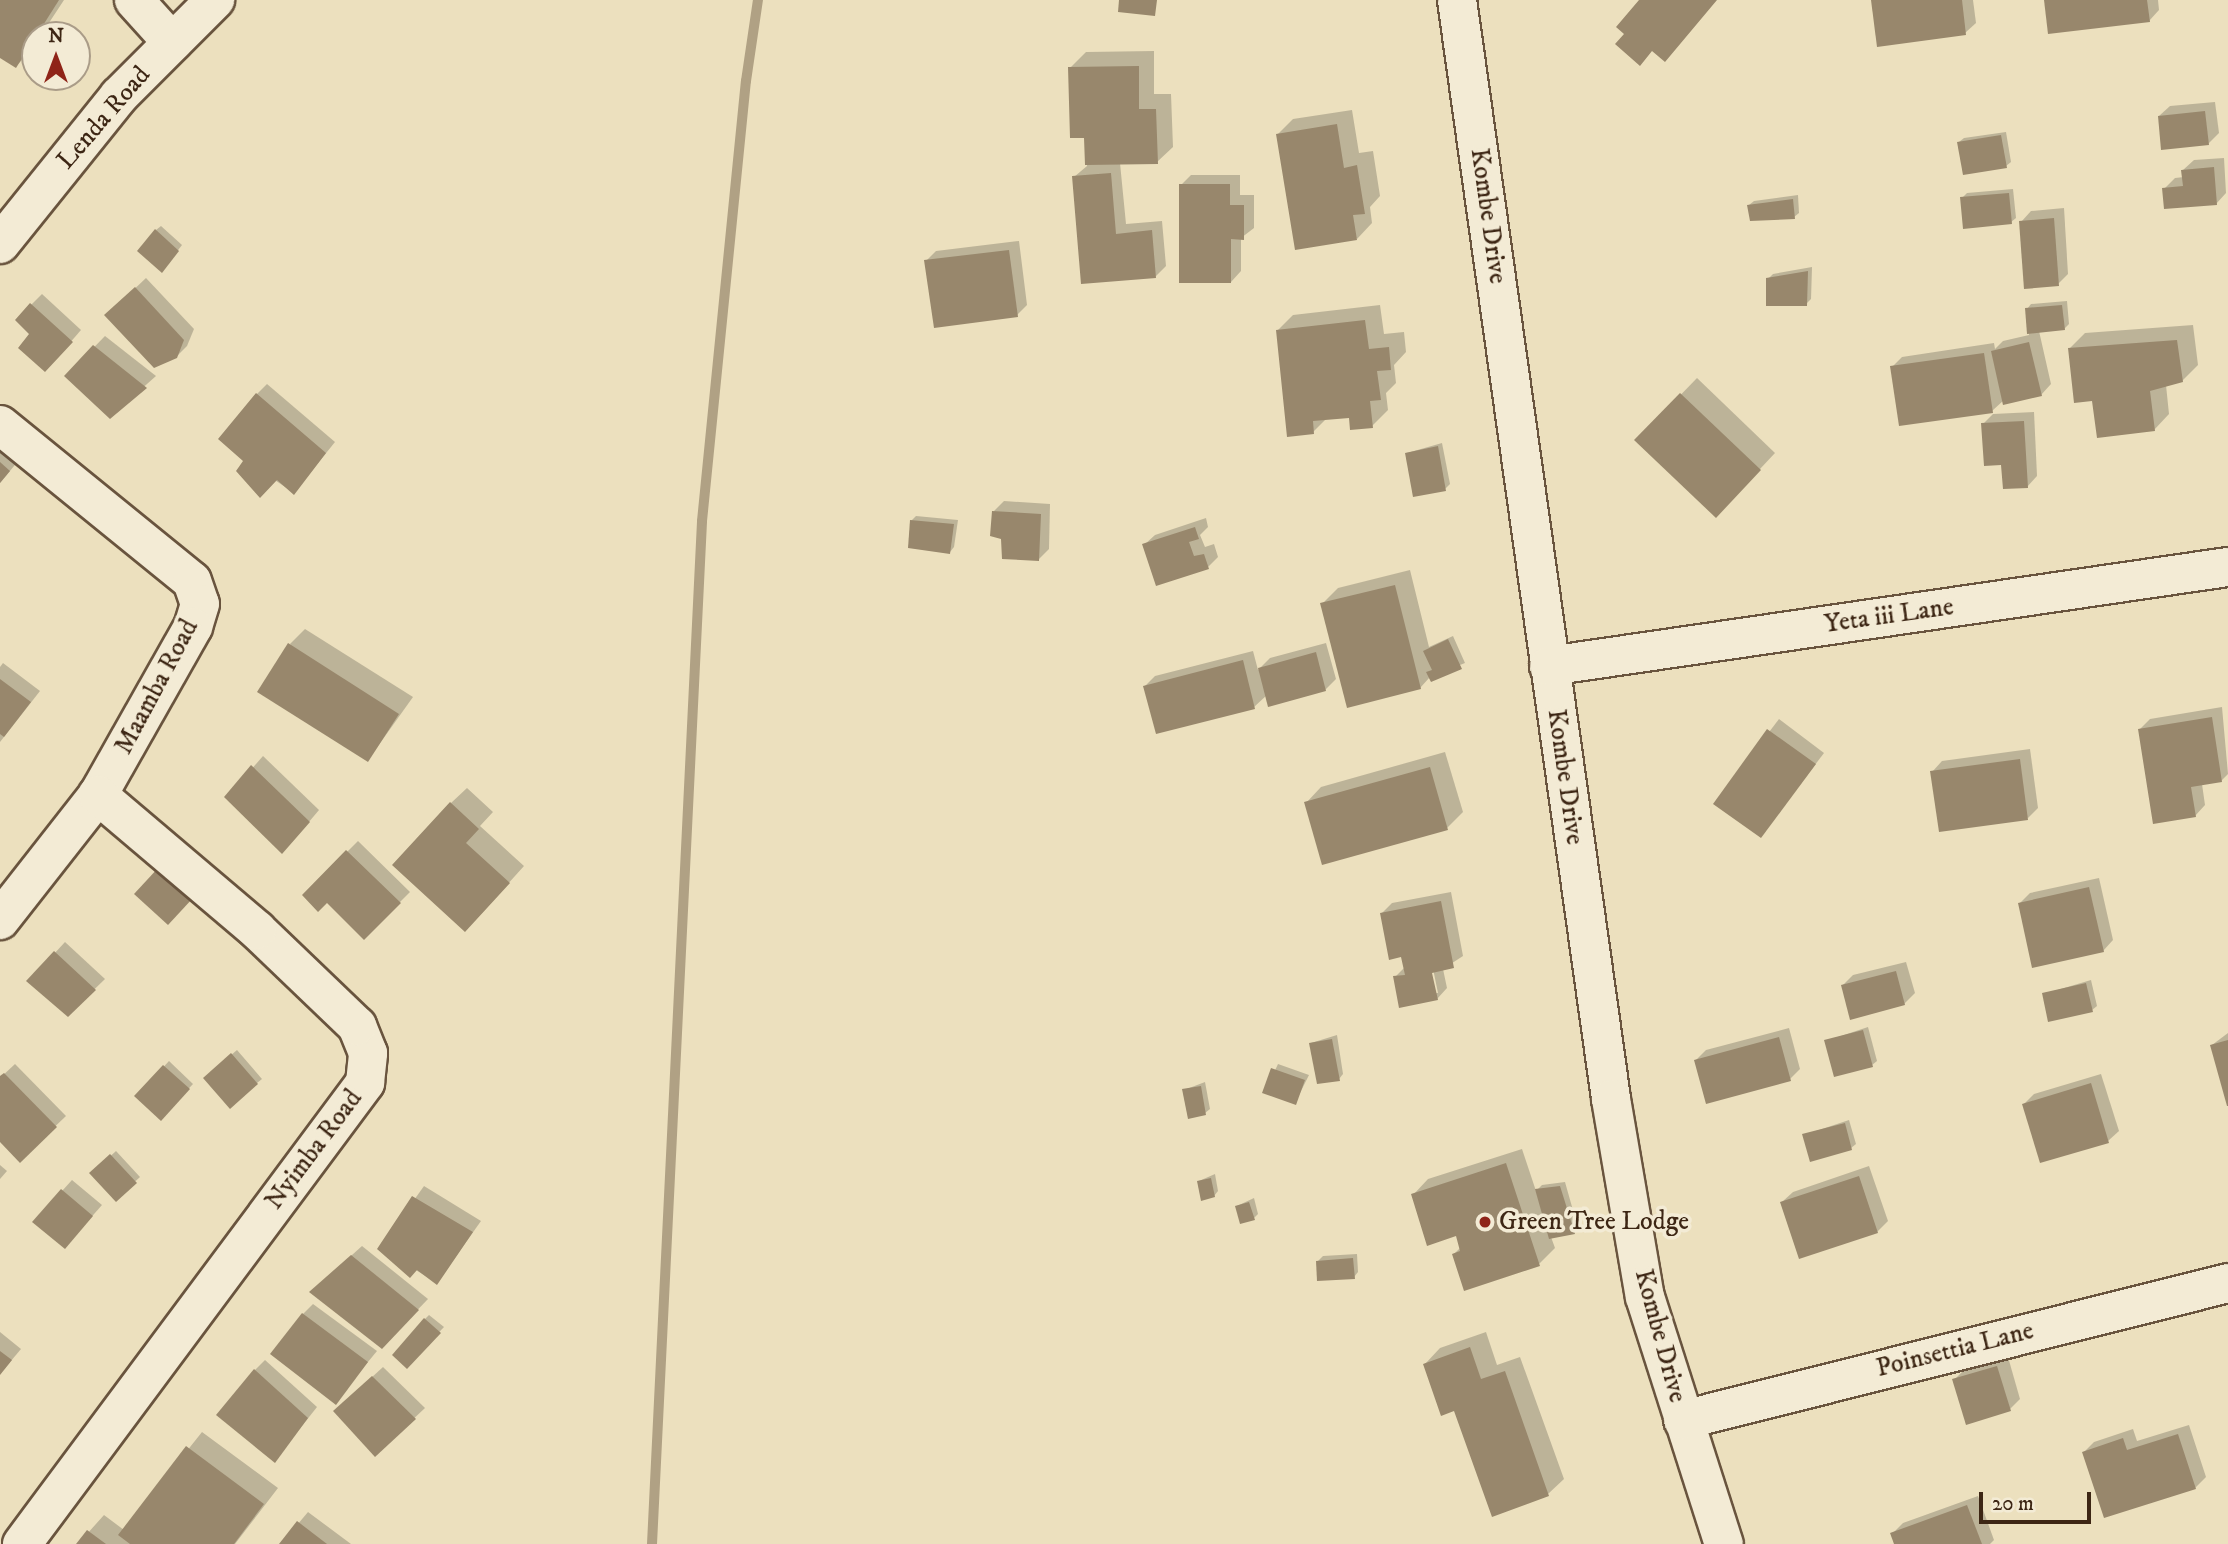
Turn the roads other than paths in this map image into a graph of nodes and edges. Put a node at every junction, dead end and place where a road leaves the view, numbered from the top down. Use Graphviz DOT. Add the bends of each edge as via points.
graph roads {
  1 [pos="134,0"];
  2 [pos="215,0"];
  3 [pos="1457,0"];
  4 [pos="172,42"];
  5 [pos="0,244"];
  6 [pos="0,425"];
  7 [pos="2228,567"];
  8 [pos="1549,666"];
  9 [pos="98,795"];
  10 [pos="0,920"];
  11 [pos="2228,1283"];
  12 [pos="1683,1420"];
  13 [pos="22,1544"];
  14 [pos="1724,1544"];
  1 -- 4 [label="street"];
  2 -- 4 [label="street, Lenda Road"];
  3 -- 8 [label="street, Kombe Drive"];
  4 -- 5 [label="street, Lenda Road" via="119,96"];
  6 -- 9 [label="street, Maamba Road" via="192,581 201,604 193,628"];
  7 -- 8 [label="street, Yeta iii Lane"];
  8 -- 12 [label="street, Kombe Drive" via="1611,1099 1645,1297"];
  9 -- 10 [label="street, Maamba Road"];
  9 -- 13 [label="street, Nyimba Road" via="257,930 356,1026 368,1053 365,1083"];
  11 -- 12 [label="street, Poinsettia Lane"];
  12 -- 14 [label="street, Kombe Drive"];
}
